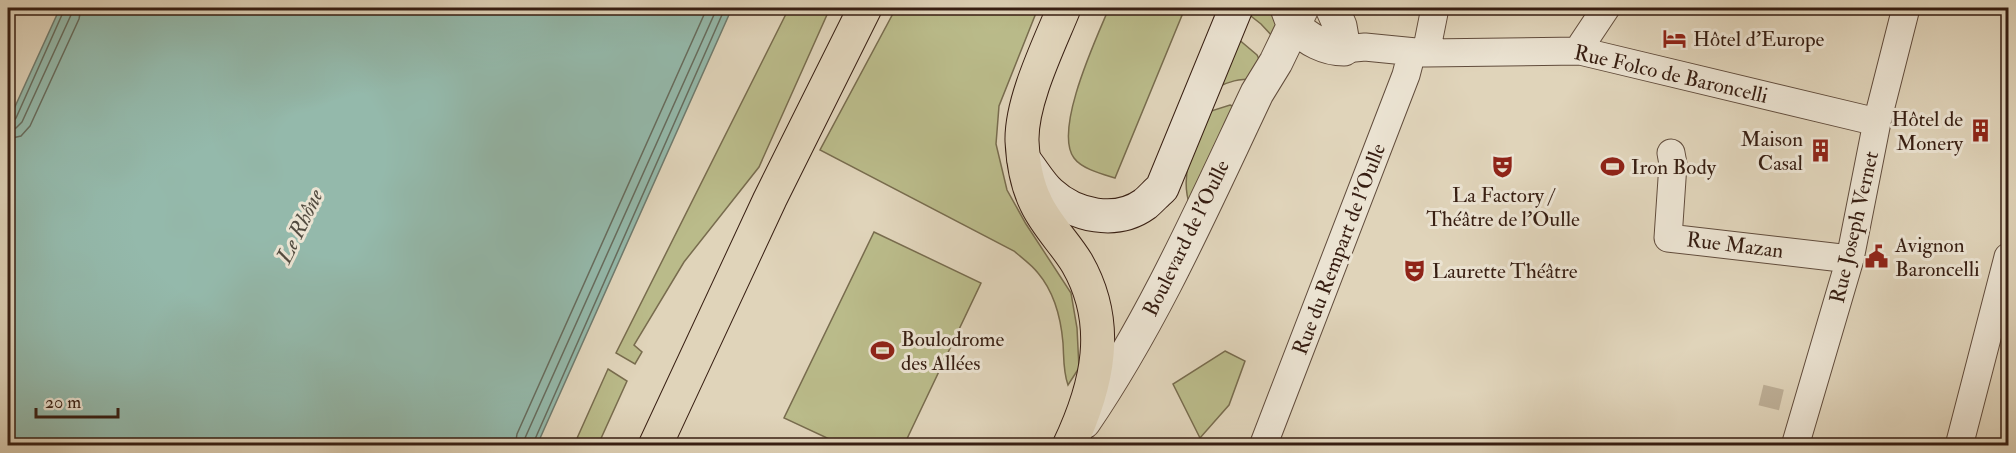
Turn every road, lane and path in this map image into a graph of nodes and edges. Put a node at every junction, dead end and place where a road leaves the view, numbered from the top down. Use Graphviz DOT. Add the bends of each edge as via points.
graph roads {
  1 [pos="865,8"];
  2 [pos="1064,8"];
  3 [pos="1236,8"];
  4 [pos="1332,8"];
  5 [pos="1435,8"];
  6 [pos="1606,8"];
  7 [pos="1906,8"];
  8 [pos="1294,13"];
  9 [pos="1354,48"];
  10 [pos="1580,51"];
  11 [pos="1419,53"];
  12 [pos="1877,122"];
  13 [pos="1671,153"];
  14 [pos="1024,160"];
  15 [pos="2008,257"];
  16 [pos="1850,259"];
  17 [pos="1070,442"];
  18 [pos="655,446"];
  19 [pos="1263,446"];
  20 [pos="1795,446"];
  21 [pos="1959,446"];
  1 -- 18 [label="main road" via="770,199"];
  2 -- 14 [label="main road" via="1031,90 1022,140"];
  3 -- 14 [label="street" via="1162,188 1144,204 1107,216 1079,211 1049,193"];
  4 -- 9 [label="street"];
  5 -- 11 [label="street, Rue du Rempart de l'Oulle"];
  6 -- 10 [label="street"];
  7 -- 12 [label="street, Rue Joseph Vernet"];
  8 -- 9 [label="street" via="1314,41 1333,49"];
  8 -- 17 [label="street, Boulevard de l'Oulle" via="1276,62 1257,93 1160,296 1107,388"];
  9 -- 11 [label="street, Rue Folco de Baroncelli"];
  10 -- 11 [label="street, Rue Folco de Baroncelli"];
  10 -- 12 [label="street, Rue Folco de Baroncelli"];
  11 -- 19 [label="street, Rue du Rempart de l'Oulle" via="1402,86"];
  12 -- 16 [label="street, Rue Joseph Vernet"];
  13 -- 16 [label="street, Rue Mazan" via="1668,238"];
  14 -- 17 [label="main road" via="1036,204 1077,263 1095,306 1097,358 1088,397"];
  15 -- 21 [label="street"];
  16 -- 20 [label="street, Rue Joseph Vernet"];
}
